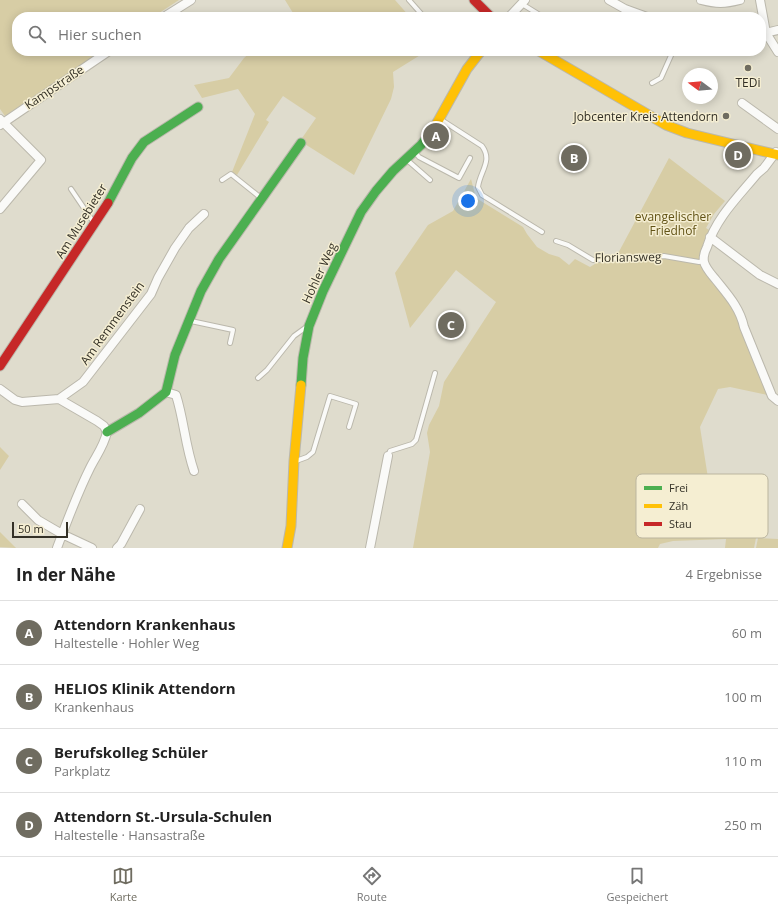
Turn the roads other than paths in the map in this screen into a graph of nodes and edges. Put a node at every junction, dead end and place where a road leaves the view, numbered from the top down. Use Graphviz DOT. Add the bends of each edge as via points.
graph roads {
  1 [pos="191,0"];
  2 [pos="409,0"];
  3 [pos="474,0"];
  4 [pos="609,0"];
  5 [pos="701,0"];
  6 [pos="740,0"];
  7 [pos="760,0"];
  8 [pos="523,2"];
  9 [pos="172,12"];
  10 [pos="420,12"];
  11 [pos="486,12"];
  12 [pos="514,12"];
  13 [pos="536,12"];
  14 [pos="633,12"];
  15 [pos="761,12"];
  16 [pos="778,30"];
  17 [pos="766,32"];
  18 [pos="766,37"];
  19 [pos="778,52"];
  20 [pos="102,56"];
  21 [pos="477,56"];
  22 [pos="551,56"];
  23 [pos="671,56"];
  24 [pos="652,83"];
  25 [pos="742,103"];
  26 [pos="198,107"];
  27 [pos="439,119"];
  28 [pos="1,122"];
  29 [pos="778,129"];
  30 [pos="301,143"];
  31 [pos="414,151"];
  32 [pos="777,153"];
  33 [pos="470,158"];
  34 [pos="406,159"];
  35 [pos="222,180"];
  36 [pos="430,180"];
  37 [pos="71,189"];
  38 [pos="262,198"];
  39 [pos="0,209"];
  40 [pos="204,214"];
  41 [pos="95,224"];
  42 [pos="542,232"];
  43 [pos="710,237"];
  44 [pos="556,241"];
  45 [pos="704,261"];
  46 [pos="778,284"];
  47 [pos="189,320"];
  48 [pos="309,326"];
  49 [pos="230,343"];
  50 [pos="0,366"];
  51 [pos="435,373"];
  52 [pos="258,378"];
  53 [pos="0,389"];
  54 [pos="166,392"];
  55 [pos="59,399"];
  56 [pos="778,401"];
  57 [pos="349,427"];
  58 [pos="107,432"];
  59 [pos="388,456"];
  60 [pos="294,461"];
  61 [pos="194,471"];
  62 [pos="22,504"];
  63 [pos="140,509"];
  64 [pos="62,534"];
  65 [pos="57,548"];
  66 [pos="92,548"];
  67 [pos="117,548"];
  68 [pos="288,548"];
  69 [pos="370,548"];
  1 -- 9 [label="street"];
  2 -- 10 [label="lane"];
  3 -- 11 [label="street"];
  4 -- 14 [label="street"];
  5 -- 6 [label="street" via="727,4"];
  7 -- 15 [label="street"];
  8 -- 12 [label="street"];
  8 -- 13 [label="lane"];
  16 -- 17 [label="street"];
  18 -- 19 [label="street"];
  20 -- 28 [label="street, Kampstraße"];
  21 -- 27 [label="street, Hohler Weg"];
  22 -- 32 [label="street" via="666,125 688,133"];
  23 -- 24 [label="lane" via="661,78"];
  25 -- 29 [label="street"];
  26 -- 41 [label="street, Am Musebieter" via="144,142 132,158"];
  27 -- 31 [label="street, Hohler Weg" via="431,134"];
  27 -- 42 [label="lane" via="486,151 488,156 478,187 482,195"];
  28 -- 39 [label="street" via="41,160"];
  30 -- 38 [label="street"];
  31 -- 33 [label="lane" via="419,157 459,178"];
  31 -- 34 [label="street, Hohler Weg"];
  32 -- 43 [label="street" via="720,218"];
  34 -- 36 [label="lane"];
  34 -- 48 [label="street, Hohler Weg" via="376,191 361,212"];
  35 -- 38 [label="lane" via="231,174"];
  37 -- 41 [label="lane"];
  38 -- 47 [label="street" via="219,259 201,291"];
  40 -- 55 [label="street, Am Remmenstein" via="189,228 151,294 83,382"];
  41 -- 50 [label="street, Am Musebieter"];
  43 -- 45 [label="street"];
  43 -- 46 [label="street" via="754,270"];
  44 -- 45 [label="lane, Floriansweg" via="593,260 664,256"];
  45 -- 56 [label="street" via="737,307 772,396"];
  47 -- 49 [label="lane" via="233,330"];
  47 -- 54 [label="street" via="175,355"];
  48 -- 52 [label="lane" via="294,336"];
  48 -- 60 [label="street, Hohler Weg" via="303,358"];
  51 -- 59 [label="lane" via="416,440 412,444 390,451"];
  53 -- 55 [label="street" via="22,402"];
  54 -- 58 [label="street" via="139,413"];
  54 -- 61 [label="street" via="176,395"];
  55 -- 58 [label="street" via="104,426"];
  57 -- 60 [label="lane" via="356,404 330,396 313,452"];
  58 -- 64 [label="street"];
  59 -- 69 [label="street"];
  60 -- 68 [label="street, Hohler Weg"];
  62 -- 64 [label="street" via="38,520"];
  63 -- 67 [label="street"];
  64 -- 65 [label="street"];
  64 -- 66 [label="street"];
}
